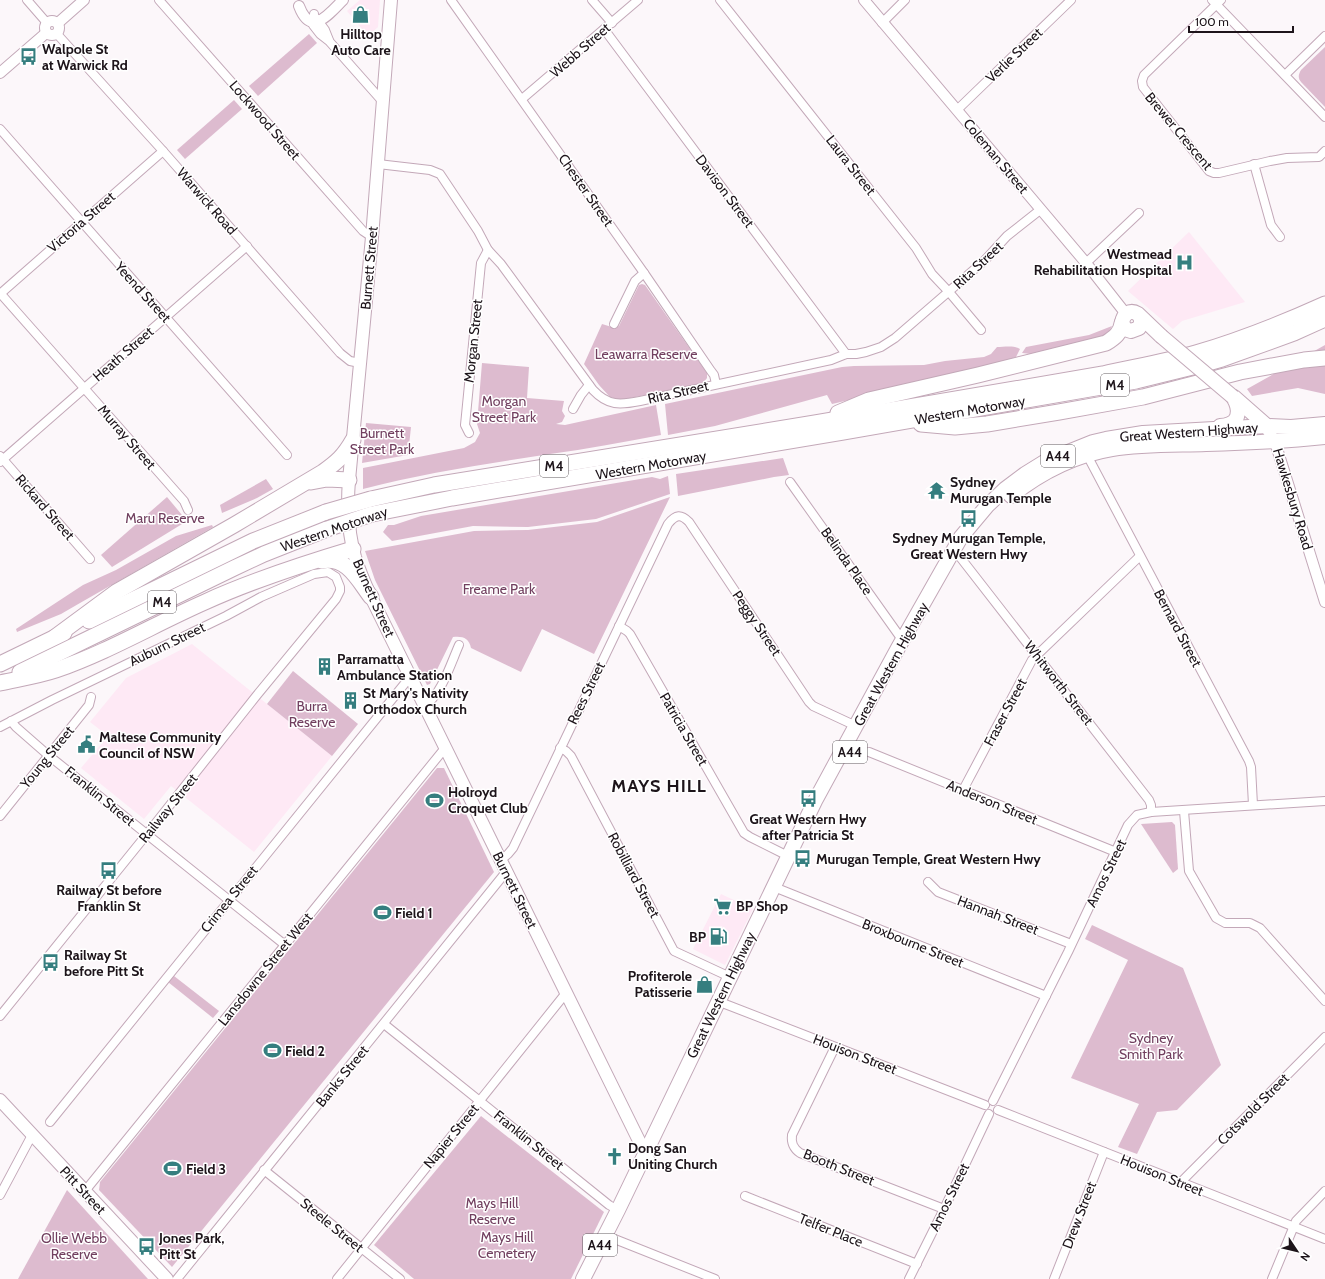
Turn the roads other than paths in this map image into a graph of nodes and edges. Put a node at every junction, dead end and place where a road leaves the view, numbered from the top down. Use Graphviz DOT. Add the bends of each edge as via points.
graph roads {
  1 [pos="27,0"];
  2 [pos="84,0"];
  3 [pos="160,0"];
  4 [pos="340,0"];
  5 [pos="344,0"];
  6 [pos="390,0"];
  7 [pos="451,0"];
  8 [pos="592,0"];
  9 [pos="638,0"];
  10 [pos="720,0"];
  11 [pos="864,0"];
  12 [pos="905,0"];
  13 [pos="1071,0"];
  14 [pos="1216,2"];
  15 [pos="297,3"];
  16 [pos="314,18"];
  17 [pos="612,23"];
  18 [pos="882,23"];
  19 [pos="52,28"];
  20 [pos="604,29"];
  21 [pos="1325,36"];
  22 [pos="0,73"];
  23 [pos="1285,75"];
  24 [pos="522,99"];
  25 [pos="383,102"];
  26 [pos="957,110"];
  27 [pos="1325,117"];
  28 [pos="0,130"];
  29 [pos="163,151"];
  30 [pos="1325,151"];
  31 [pos="378,164"];
  32 [pos="1254,164"];
  33 [pos="1040,210"];
  34 [pos="1138,212"];
  35 [pos="82,223"];
  36 [pos="372,237"];
  37 [pos="1280,237"];
  38 [pos="247,246"];
  39 [pos="488,250"];
  40 [pos="1086,263"];
  41 [pos="644,273"];
  42 [pos="949,292"];
  43 [pos="0,293"];
  44 [pos="1325,304"];
  45 [pos="165,317"];
  46 [pos="1325,319"];
  47 [pos="1130,320"];
  48 [pos="614,324"];
  49 [pos="981,330"];
  50 [pos="846,354"];
  51 [pos="1325,358"];
  52 [pos="360,363"];
  53 [pos="716,384"];
  54 [pos="589,385"];
  55 [pos="84,388"];
  56 [pos="1233,397"];
  57 [pos="573,409"];
  58 [pos="815,423"];
  59 [pos="897,423"];
  60 [pos="1325,424"];
  61 [pos="1267,426"];
  62 [pos="1200,430"];
  63 [pos="469,432"];
  64 [pos="1325,437"];
  65 [pos="353,440"];
  66 [pos="1275,442"];
  67 [pos="287,455"];
  68 [pos="1087,455"];
  69 [pos="1,460"];
  70 [pos="349,480"];
  71 [pos="790,482"];
  72 [pos="303,485"];
  73 [pos="188,510"];
  74 [pos="668,524"];
  75 [pos="353,549"];
  76 [pos="1140,556"];
  77 [pos="960,557"];
  78 [pos="90,559"];
  79 [pos="302,564"];
  80 [pos="336,577"];
  81 [pos="371,597"];
  82 [pos="1325,602"];
  83 [pos="619,626"];
  84 [pos="55,637"];
  85 [pos="903,641"];
  86 [pos="459,645"];
  87 [pos="1036,655"];
  88 [pos="0,664"];
  89 [pos="410,677"];
  90 [pos="0,682"];
  91 [pos="91,697"];
  92 [pos="424,706"];
  93 [pos="11,721"];
  94 [pos="856,726"];
  95 [pos="0,727"];
  96 [pos="445,748"];
  97 [pos="560,748"];
  98 [pos="869,752"];
  99 [pos="48,755"];
  100 [pos="963,790"];
  101 [pos="1325,801"];
  102 [pos="1253,805"];
  103 [pos="1184,811"];
  104 [pos="1151,812"];
  105 [pos="0,816"];
  106 [pos="147,834"];
  107 [pos="1116,852"];
  108 [pos="788,856"];
  109 [pos="501,860"];
  110 [pos="506,872"];
  111 [pos="928,882"];
  112 [pos="780,889"];
  113 [pos="228,900"];
  114 [pos="1071,944"];
  115 [pos="285,945"];
  116 [pos="730,978"];
  117 [pos="566,993"];
  118 [pos="1046,996"];
  119 [pos="1325,1001"];
  120 [pos="725,1004"];
  121 [pos="0,1016"];
  122 [pos="384,1024"];
  123 [pos="1325,1037"];
  124 [pos="835,1047"];
  125 [pos="0,1100"];
  126 [pos="479,1100"];
  127 [pos="994,1101"];
  128 [pos="985,1105"];
  129 [pos="998,1110"];
  130 [pos="989,1114"];
  131 [pos="50,1122"];
  132 [pos="32,1135"];
  133 [pos="1104,1152"];
  134 [pos="648,1158"];
  135 [pos="264,1170"];
  136 [pos="1181,1182"];
  137 [pos="85,1191"];
  138 [pos="1325,1191"];
  139 [pos="0,1195"];
  140 [pos="745,1196"];
  141 [pos="944,1209"];
  142 [pos="618,1210"];
  143 [pos="1293,1226"];
  144 [pos="612,1238"];
  145 [pos="1325,1239"];
  146 [pos="362,1248"];
  147 [pos="917,1264"];
  148 [pos="167,1279"];
  149 [pos="177,1279"];
  150 [pos="337,1279"];
  151 [pos="400,1279"];
  152 [pos="583,1279"];
  153 [pos="592,1279"];
  154 [pos="715,1279"];
  155 [pos="909,1279"];
  156 [pos="1054,1279"];
  157 [pos="1272,1279"];
  1 -- 19 [label="street, Warwick Road"];
  2 -- 19 [label="street"];
  3 -- 36 [label="street, Lockwood Street" via="363,231"];
  4 -- 16 [label="street"];
  5 -- 16 [label="street" via="324,19"];
  6 -- 25 [label="main road, Burnett Street"];
  7 -- 24 [label="street, Chester Street"];
  8 -- 17 [label="street"];
  9 -- 17 [label="street, Webb Street"];
  10 -- 42 [label="street, Laura Street" via="916,248 932,274"];
  11 -- 18 [label="street, Coleman Street"];
  12 -- 18 [label="street"];
  13 -- 26 [label="street, Verlie Street"];
  14 -- 23 [label="street"];
  14 -- 32 [label="street, Brewer Crescent" via="1144,74 1143,87 1209,171 1219,173"];
  15 -- 16 [label="street"];
  16 -- 25 [label="street" via="325,30 329,41"];
  17 -- 20 [label="street, Webb Street"];
  18 -- 26 [label="street, Coleman Street"];
  19 -- 22 [label="street"];
  19 -- 29 [label="street, Warwick Road"];
  20 -- 24 [label="street, Webb Street"];
  20 -- 50 [label="street, Davison Street"];
  21 -- 23 [label="street"];
  23 -- 27 [label="street"];
  24 -- 41 [label="street, Chester Street"];
  25 -- 31 [label="main road, Burnett Street"];
  26 -- 33 [label="street, Coleman Street"];
  28 -- 35 [label="street, Yeend Street"];
  29 -- 35 [label="street, Victoria Street"];
  29 -- 38 [label="street, Warwick Road"];
  30 -- 32 [label="street, Brewer Crescent" via="1318,157 1287,158"];
  31 -- 36 [label="main road, Burnett Street"];
  31 -- 39 [label="street, Rita Street" via="437,172 478,231"];
  32 -- 37 [label="street" via="1271,225"];
  33 -- 40 [label="street, Coleman Street"];
  33 -- 42 [label="street, Rita Street" via="1007,236 984,261"];
  34 -- 40 [label="street"];
  35 -- 43 [label="street, Victoria Street"];
  35 -- 45 [label="street, Yeend Street"];
  36 -- 52 [label="main road, Burnett Street"];
  38 -- 45 [label="street, Heath Street"];
  38 -- 52 [label="street, Warwick Road" via="340,353 351,362"];
  39 -- 54 [label="street, Rita Street" via="501,264"];
  39 -- 63 [label="street, Morgan Street" via="481,263 465,425"];
  40 -- 47 [label="street, Coleman Street"];
  41 -- 48 [label="street" via="635,282"];
  41 -- 53 [label="street, Chester Street" via="714,375"];
  42 -- 49 [label="street, Laura Street"];
  42 -- 50 [label="street, Rita Street" via="886,344 861,353"];
  43 -- 55 [label="street, Murray Street"];
  44 -- 58 [label="highway, Western Motorway / M4" via="1252,334 1161,362"];
  45 -- 55 [label="street, Heath Street"];
  45 -- 67 [label="street, Yeend Street"];
  46 -- 59 [label="highway, Western Motorway / M4" via="1222,359 1158,376"];
  47 -- 56 [label="highway, Coleman Street, bridge" via="1161,336"];
  47 -- 58 [label="highway, M4" via="1106,343 978,376 869,400"];
  50 -- 53 [label="street, Rita Street" via="831,360"];
  51 -- 59 [label="highway, M4" via="1240,372 1144,397 987,424 955,427"];
  52 -- 65 [label="main road, Burnett Street"];
  53 -- 54 [label="street, Rita Street" via="620,404 603,399"];
  54 -- 57 [label="street"];
  55 -- 69 [label="street, Heath Street"];
  55 -- 73 [label="street, Murray Street" via="184,501"];
  56 -- 61 [label="highway, Coleman Street"];
  56 -- 62 [label="highway" via="1238,410 1235,421 1230,425 1211,426"];
  58 -- 84 [label="highway, Western Motorway / M4, bridge" via="434,485 371,499 326,512 253,541"];
  59 -- 90 [label="highway, Western Motorway / M4, bridge" via="452,498 372,514 288,544 234,568"];
  60 -- 61 [label="highway, Great Western Highway / A44"];
  61 -- 62 [label="highway, Great Western Highway / A44"];
  61 -- 66 [label="highway, Coleman Street"];
  62 -- 85 [label="highway, Great Western Highway / A44" via="1143,433 1093,442 1046,461 1025,474 991,502 961,537"];
  64 -- 66 [label="highway, Great Western Highway / A44"];
  65 -- 70 [label="main road, Burnett Street"];
  65 -- 72 [label="highway, M4" via="338,461"];
  66 -- 68 [label="highway, Great Western Highway / A44" via="1137,447"];
  66 -- 82 [label="street, Hawkesbury Road"];
  68 -- 76 [label="street, Bernard Street"];
  68 -- 77 [label="highway, Great Western Highway / A44" via="1041,475 1012,495 988,519"];
  69 -- 78 [label="street, Rickard Street"];
  70 -- 72 [label="highway, M4" via="327,479"];
  70 -- 75 [label="main road, Burnett Street" via="348,512"];
  71 -- 85 [label="street, Belinda Place"];
  72 -- 84 [label="highway, M4" via="116,592"];
  74 -- 83 [label="street, Rees Street"];
  74 -- 94 [label="street, Peggy Street" via="677,516 684,517 689,522 811,704"];
  75 -- 79 [label="highway"];
  75 -- 81 [label="main road, Burnett Street"];
  76 -- 87 [label="street, Fraser Street"];
  76 -- 102 [label="street, Bernard Street" via="1249,761"];
  77 -- 87 [label="street, Whitworth Street"];
  77 -- 112 [label="highway, Great Western Highway / A44" via="823,799"];
  79 -- 81 [label="highway" via="328,560 340,562 350,570"];
  79 -- 90 [label="highway" via="203,603 55,670"];
  80 -- 93 [label="street, Auburn Street" via="328,572 319,573 267,594"];
  80 -- 106 [label="street, Railway Street" via="340,591 336,599"];
  81 -- 89 [label="main road, Burnett Street"];
  83 -- 97 [label="street, Rees Street"];
  83 -- 108 [label="street, Patricia Street" via="630,634 744,833"];
  84 -- 88 [label="highway, Western Motorway / M4"];
  85 -- 94 [label="highway, Great Western Highway / A44"];
  86 -- 92 [label="street" via="437,693"];
  87 -- 100 [label="street, Fraser Street"];
  87 -- 104 [label="street, Whitworth Street" via="1149,800"];
  89 -- 92 [label="main road, Burnett Street"];
  89 -- 113 [label="street, Crimea Street"];
  91 -- 99 [label="street, Young Street" via="89,705"];
  92 -- 96 [label="main road, Burnett Street"];
  93 -- 95 [label="street, Auburn Street"];
  93 -- 99 [label="street, Franklin Street"];
  94 -- 108 [label="highway, Great Western Highway / A44"];
  96 -- 109 [label="main road, Burnett Street"];
  96 -- 115 [label="street, Lansdowne Street West"];
  97 -- 109 [label="street, Rees Street" via="512,848"];
  97 -- 116 [label="street, Robilliard Street" via="571,756 674,951"];
  98 -- 100 [label="street, Anderson Street"];
  99 -- 105 [label="street, Young Street"];
  99 -- 106 [label="street, Franklin Street"];
  100 -- 107 [label="street, Anderson Street"];
  101 -- 102 [label="street, Amos Street"];
  102 -- 103 [label="street, Amos Street"];
  103 -- 104 [label="street, Amos Street"];
  103 -- 119 [label="street" via="1189,871 1216,918 1224,923 1247,922 1260,928"];
  104 -- 107 [label="street, Amos Street" via="1137,815 1128,825"];
  106 -- 113 [label="street, Franklin Street"];
  106 -- 121 [label="street, Railway Street"];
  107 -- 114 [label="street, Amos Street"];
  108 -- 116 [label="highway, Great Western Highway / A44"];
  109 -- 110 [label="main road, Burnett Street"];
  110 -- 117 [label="main road, Burnett Street"];
  110 -- 122 [label="street, Banks Street"];
  111 -- 114 [label="street, Hannah Street" via="938,892"];
  112 -- 118 [label="street, Broxbourne Street"];
  112 -- 120 [label="highway, Great Western Highway / A44"];
  113 -- 115 [label="street, Franklin Street"];
  113 -- 131 [label="street, Crimea Street"];
  114 -- 118 [label="street, Amos Street"];
  115 -- 137 [label="street, Lansdowne Street West"];
  116 -- 134 [label="highway, Great Western Highway / A44"];
  117 -- 126 [label="street, Napier Street"];
  117 -- 134 [label="main road, Burnett Street"];
  118 -- 127 [label="street, Amos Street"];
  120 -- 124 [label="street, Houison Street"];
  120 -- 134 [label="highway, Great Western Highway / A44"];
  122 -- 126 [label="street, Franklin Street"];
  122 -- 135 [label="street, Banks Street"];
  123 -- 136 [label="street, Cotswold Street"];
  124 -- 128 [label="street, Houison Street"];
  124 -- 141 [label="street, Booth Street" via="792,1135 794,1147 800,1153"];
  125 -- 132 [label="main road, Pitt Street"];
  126 -- 142 [label="street, Franklin Street"];
  126 -- 146 [label="street, Napier Street"];
  127 -- 128 [label="street"];
  127 -- 129 [label="street"];
  128 -- 130 [label="street"];
  129 -- 130 [label="street"];
  129 -- 133 [label="street, Houison Street"];
  130 -- 141 [label="street, Amos Street"];
  132 -- 137 [label="main road, Pitt Street"];
  132 -- 139 [label="street"];
  133 -- 136 [label="street, Houison Street"];
  133 -- 156 [label="street, Drew Street"];
  134 -- 142 [label="highway, Great Western Highway / A44"];
  134 -- 144 [label="highway, Great Western Highway / A44"];
  135 -- 146 [label="street, Steele Street"];
  135 -- 149 [label="street, Banks Street"];
  136 -- 143 [label="street, Houison Street"];
  137 -- 148 [label="main road, Pitt Street"];
  138 -- 143 [label="street"];
  140 -- 147 [label="street, Telfer Place"];
  141 -- 147 [label="street, Amos Street"];
  142 -- 152 [label="highway, Great Western Highway / A44"];
  143 -- 145 [label="street, Houison Street"];
  143 -- 157 [label="street"];
  144 -- 153 [label="highway, Great Western Highway / A44"];
  144 -- 154 [label="street"];
  146 -- 150 [label="street, Napier Street"];
  146 -- 151 [label="street, Steele Street"];
  147 -- 155 [label="street, Amos Street"];
}
